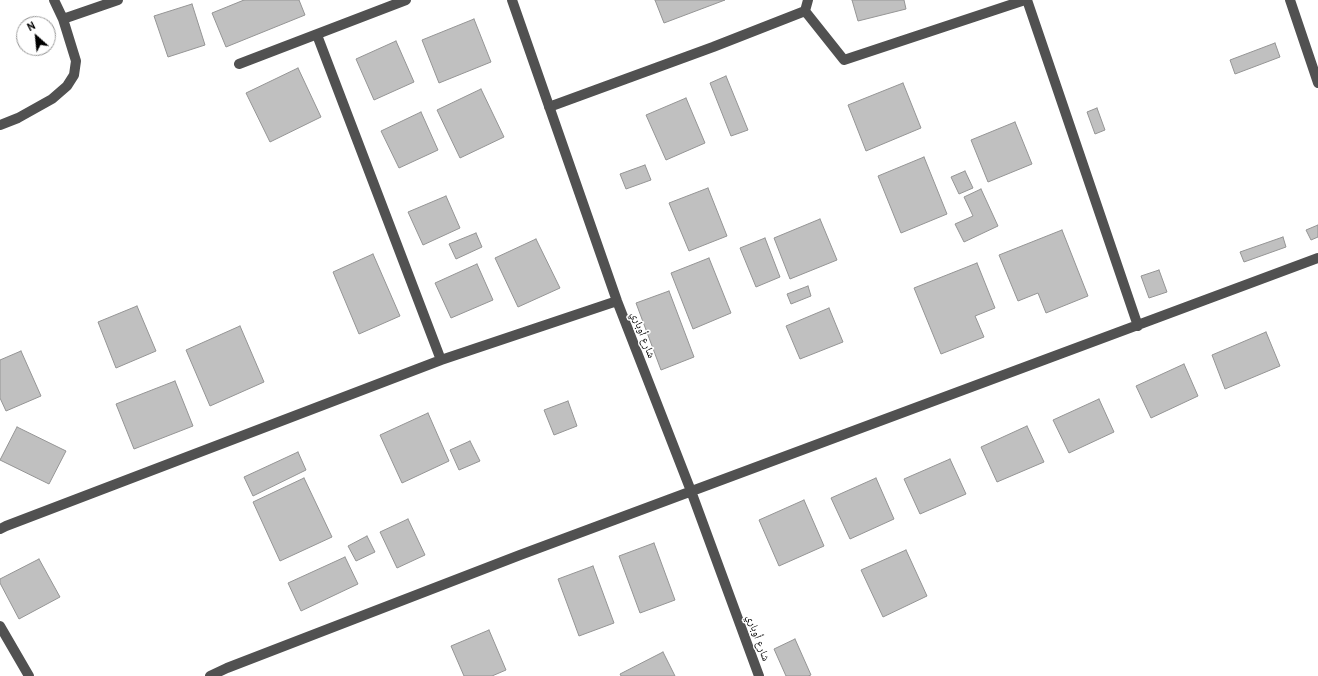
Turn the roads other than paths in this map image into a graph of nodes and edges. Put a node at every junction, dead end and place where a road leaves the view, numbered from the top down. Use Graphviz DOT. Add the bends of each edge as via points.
graph roads {
  1 [pos="54,0"];
  2 [pos="118,0"];
  3 [pos="406,0"];
  4 [pos="512,0"];
  5 [pos="808,0"];
  6 [pos="1026,0"];
  7 [pos="1290,0"];
  8 [pos="805,11"];
  9 [pos="63,19"];
  10 [pos="317,35"];
  11 [pos="239,64"];
  12 [pos="1318,83"];
  13 [pos="549,106"];
  14 [pos="0,125"];
  15 [pos="1318,258"];
  16 [pos="618,301"];
  17 [pos="1138,326"];
  18 [pos="441,360"];
  19 [pos="691,491"];
  20 [pos="0,529"];
  21 [pos="0,626"];
  22 [pos="29,676"];
  23 [pos="210,676"];
  24 [pos="759,676"];
  1 -- 9 [label="street"];
  2 -- 9 [label="street"];
  3 -- 10 [label="street"];
  4 -- 13 [label="street, شارع أوباري"];
  5 -- 8 [label="street"];
  6 -- 8 [label="street" via="844,60"];
  6 -- 17 [label="street"];
  7 -- 12 [label="street"];
  8 -- 13 [label="street"];
  9 -- 14 [label="street" via="76,61 74,75 67,86 52,99"];
  10 -- 11 [label="street"];
  10 -- 18 [label="street"];
  13 -- 16 [label="street, شارع أوباري"];
  15 -- 17 [label="street"];
  16 -- 18 [label="street"];
  16 -- 19 [label="street, شارع أوباري"];
  17 -- 19 [label="street"];
  18 -- 20 [label="street"];
  19 -- 23 [label="street"];
  19 -- 24 [label="street, شارع أوباري"];
  21 -- 22 [label="street"];
}
